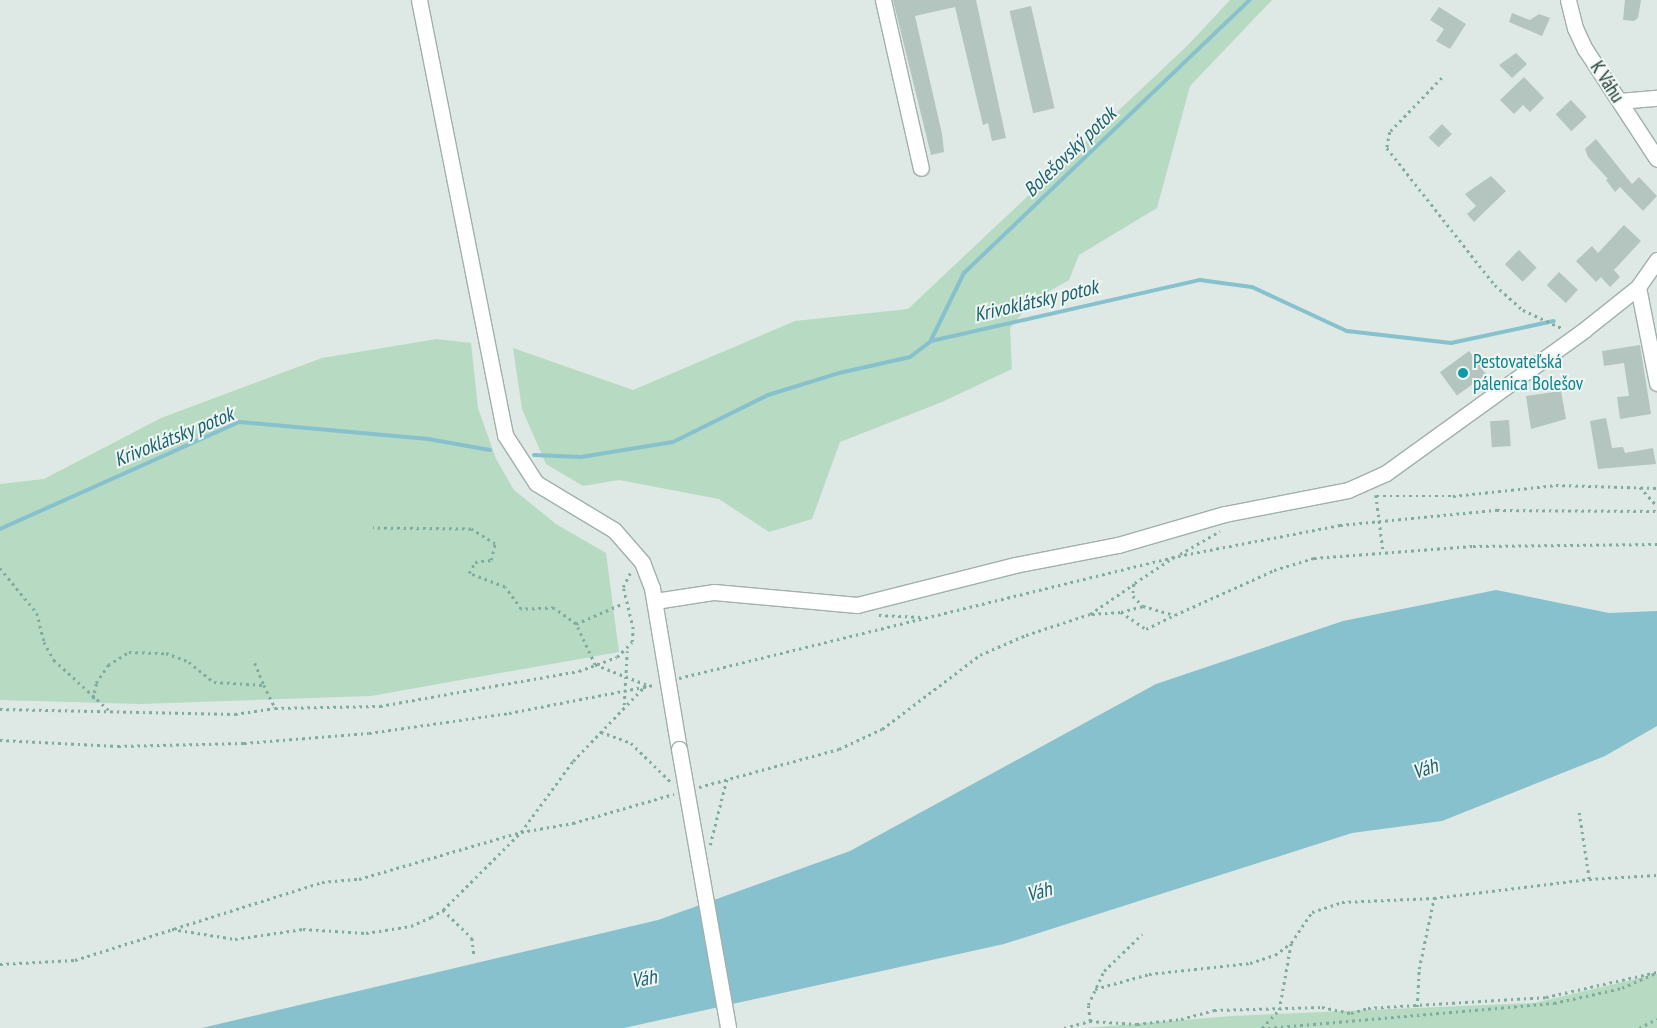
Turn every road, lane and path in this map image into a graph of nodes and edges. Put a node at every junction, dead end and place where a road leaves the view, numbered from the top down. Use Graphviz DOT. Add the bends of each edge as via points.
graph roads {
  1 [pos="419,0"];
  2 [pos="883,0"];
  3 [pos="1568,0"];
  4 [pos="1442,78"];
  5 [pos="1657,98"];
  6 [pos="1619,101"];
  7 [pos="1657,159"];
  8 [pos="921,168"];
  9 [pos="1657,260"];
  10 [pos="1638,288"];
  11 [pos="1581,332"];
  12 [pos="1657,383"];
  13 [pos="1640,487"];
  14 [pos="1657,488"];
  15 [pos="1657,506"];
  16 [pos="1657,511"];
  17 [pos="1225,514"];
  18 [pos="1379,520"];
  19 [pos="372,528"];
  20 [pos="1657,544"];
  21 [pos="1384,550"];
  22 [pos="1178,556"];
  23 [pos="642,562"];
  24 [pos="0,568"];
  25 [pos="1134,584"];
  26 [pos="654,601"];
  27 [pos="624,603"];
  28 [pos="858,605"];
  29 [pos="1142,606"];
  30 [pos="1121,612"];
  31 [pos="1090,614"];
  32 [pos="1176,615"];
  33 [pos="930,616"];
  34 [pos="576,624"];
  35 [pos="627,651"];
  36 [pos="255,663"];
  37 [pos="595,665"];
  38 [pos="627,677"];
  39 [pos="667,681"];
  40 [pos="264,685"];
  41 [pos="646,685"];
  42 [pos="627,689"];
  43 [pos="93,699"];
  44 [pos="624,706"];
  45 [pos="276,708"];
  46 [pos="0,709"];
  47 [pos="112,712"];
  48 [pos="601,732"];
  49 [pos="0,740"];
  50 [pos="727,778"];
  51 [pos="678,786"];
  52 [pos="693,788"];
  53 [pos="675,793"];
  54 [pos="1579,813"];
  55 [pos="521,832"];
  56 [pos="706,849"];
  57 [pos="1657,876"];
  58 [pos="1590,879"];
  59 [pos="1434,898"];
  60 [pos="443,910"];
  61 [pos="170,929"];
  62 [pos="1142,934"];
  63 [pos="1291,943"];
  64 [pos="474,954"];
  65 [pos="0,964"];
  66 [pos="1657,972"];
  67 [pos="1095,989"];
  68 [pos="1417,1007"];
  69 [pos="1279,1010"];
  70 [pos="1657,1019"];
  71 [pos="1090,1021"];
  72 [pos="728,1028"];
  73 [pos="1064,1028"];
  74 [pos="1262,1028"];
  75 [pos="1268,1028"];
  76 [pos="1639,1028"];
  1 -- 23 [label="street" via="505,435 536,483 614,530"];
  2 -- 8 [label="street"];
  3 -- 6 [label="street, K Váhu" via="1585,50"];
  4 -- 11 [label="path" via="1390,132 1388,148 1495,285 1538,319"];
  5 -- 6 [label="street"];
  6 -- 7 [label="street, K Váhu"];
  9 -- 10 [label="street"];
  10 -- 11 [label="street"];
  10 -- 12 [label="street"];
  11 -- 17 [label="street" via="1386,473 1334,494"];
  13 -- 14 [label="path"];
  13 -- 15 [label="path"];
  13 -- 18 [label="path" via="1556,485 1453,496 1377,496"];
  16 -- 18 [label="path" via="1498,510"];
  17 -- 22 [label="path" via="1226,523 1220,531"];
  17 -- 28 [label="street" via="1118,545 1015,565"];
  18 -- 21 [label="path"];
  18 -- 22 [label="path"];
  19 -- 34 [label="path" via="471,529 494,544 491,560 475,562 469,572 505,587 521,609 554,608"];
  20 -- 21 [label="path"];
  21 -- 32 [label="path" via="1292,563"];
  22 -- 25 [label="path"];
  22 -- 33 [label="path"];
  23 -- 26 [label="street"];
  23 -- 27 [label="path" via="627,578"];
  24 -- 43 [label="path" via="37,613 44,642 54,660"];
  25 -- 29 [label="path" via="1133,596"];
  25 -- 31 [label="path"];
  26 -- 28 [label="street" via="714,592"];
  26 -- 39 [label="street"];
  27 -- 34 [label="path"];
  27 -- 35 [label="path" via="633,628"];
  28 -- 33 [label="path" via="863,611 884,616"];
  29 -- 30 [label="path"];
  29 -- 32 [label="path"];
  30 -- 31 [label="path"];
  30 -- 32 [label="path" via="1146,629"];
  31 -- 50 [label="path" via="1026,635 980,655 882,729 839,748"];
  33 -- 39 [label="path"];
  34 -- 37 [label="path"];
  35 -- 37 [label="path"];
  35 -- 38 [label="path"];
  36 -- 40 [label="path"];
  37 -- 38 [label="path"];
  37 -- 45 [label="path" via="380,706"];
  38 -- 41 [label="path"];
  38 -- 42 [label="path"];
  39 -- 41 [label="path"];
  39 -- 72 [label="street, bridge"];
  40 -- 43 [label="path" via="214,682 189,662 166,653 129,652 108,665 96,683"];
  40 -- 45 [label="path"];
  41 -- 42 [label="path"];
  41 -- 44 [label="path"];
  42 -- 44 [label="path"];
  42 -- 49 [label="path" via="509,713 370,733 244,743 118,746"];
  43 -- 47 [label="path"];
  44 -- 48 [label="path"];
  45 -- 47 [label="path" via="235,714"];
  46 -- 47 [label="path"];
  48 -- 51 [label="path" via="631,743 654,768"];
  48 -- 55 [label="path" via="573,761"];
  50 -- 52 [label="path"];
  50 -- 56 [label="path" via="716,832"];
  53 -- 55 [label="path" via="573,823"];
  54 -- 58 [label="path"];
  55 -- 60 [label="path"];
  55 -- 61 [label="path" via="359,879 322,882"];
  57 -- 58 [label="path"];
  58 -- 59 [label="path"];
  59 -- 63 [label="path" via="1342,902 1312,912"];
  59 -- 68 [label="path" via="1419,969"];
  60 -- 61 [label="path" via="411,926 366,933 303,929 235,939"];
  60 -- 64 [label="path" via="472,938"];
  61 -- 65 [label="path" via="75,960"];
  62 -- 67 [label="path" via="1104,970"];
  63 -- 67 [label="path" via="1275,955 1250,963 1149,974"];
  63 -- 69 [label="path"];
  66 -- 68 [label="path" via="1546,997"];
  66 -- 75 [label="path" via="1622,988 1554,1004"];
  67 -- 71 [label="path" via="1088,1005"];
  68 -- 69 [label="path" via="1368,1008 1351,1012 1322,1007"];
  69 -- 71 [label="path" via="1214,1010 1137,1024"];
  69 -- 74 [label="path"];
  70 -- 76 [label="path"];
  71 -- 73 [label="path"];
}
